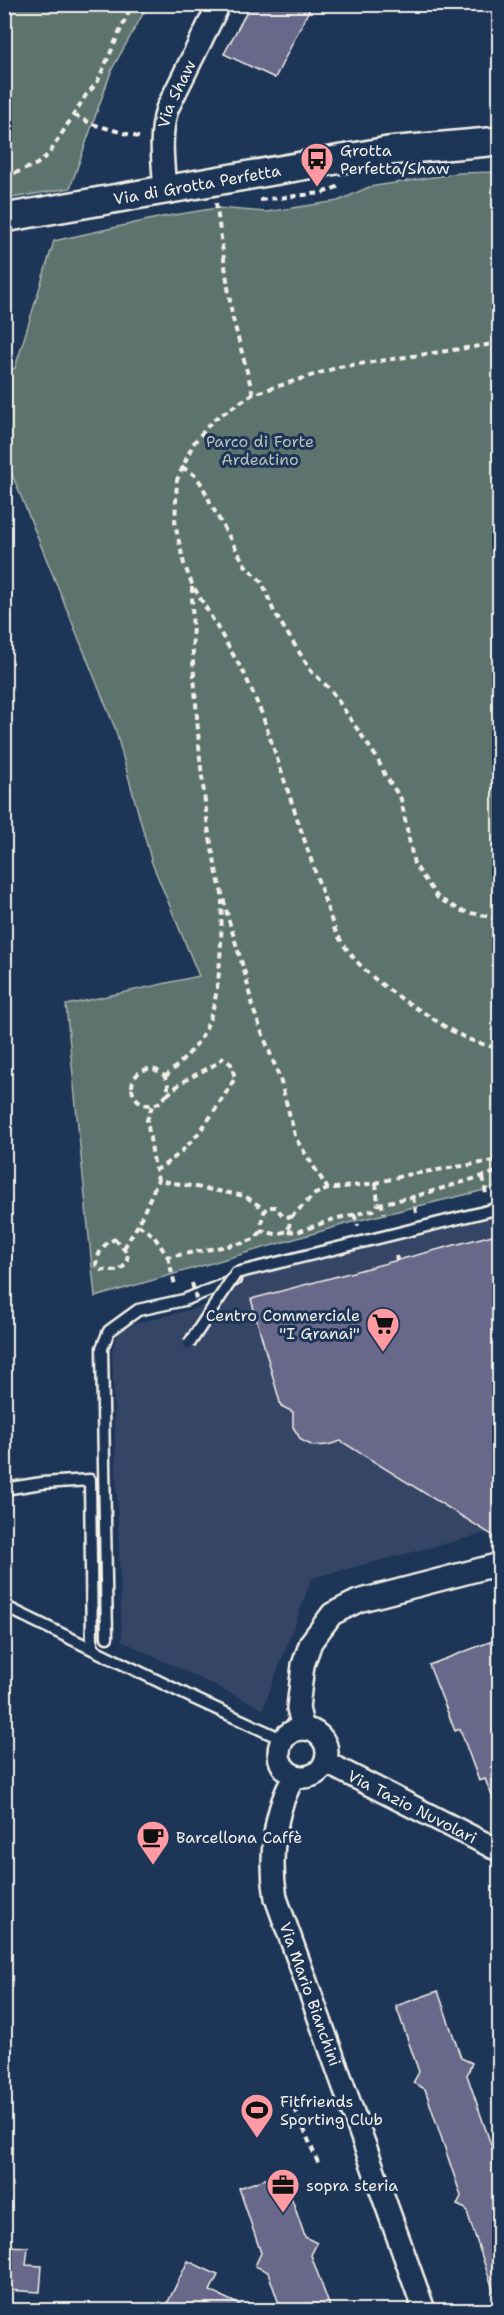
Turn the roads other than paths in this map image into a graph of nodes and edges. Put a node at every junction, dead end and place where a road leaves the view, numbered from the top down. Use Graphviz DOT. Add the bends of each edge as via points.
graph roads {
  1 [pos="219,4"];
  2 [pos="500,141"];
  3 [pos="165,190"];
  4 [pos="4,218"];
  5 [pos="500,1210"];
  6 [pos="189,1344"];
  7 [pos="4,1489"];
  8 [pos="500,1564"];
  9 [pos="4,1606"];
  10 [pos="107,1637"];
  11 [pos="92,1648"];
  12 [pos="303,1729"];
  13 [pos="282,1740"];
  14 [pos="325,1761"];
  15 [pos="295,1776"];
  16 [pos="500,1851"];
  17 [pos="424,2310"];
  1 -- 3 [label="street, Via Shaw" via="163,122"];
  2 -- 3 [label="street, Via di Grotta Perfetta" via="388,151"];
  3 -- 4 [label="street, Via di Grotta Perfetta"];
  5 -- 6 [label="lane, bridge" via="236,1274"];
  5 -- 10 [label="lane" via="254,1272 184,1300 138,1310 109,1331 102,1348"];
  7 -- 11 [label="lane" via="90,1480"];
  8 -- 12 [label="street" via="358,1601 332,1614 311,1642 303,1665 298,1708"];
  9 -- 11 [label="lane"];
  11 -- 13 [label="lane"];
  12 -- 13 [label="street" via="288,1733"];
  12 -- 14 [label="street" via="321,1736"];
  13 -- 15 [label="street" via="282,1765"];
  14 -- 15 [label="street" via="313,1774"];
  14 -- 16 [label="street, Via Tazio Nuvolari"];
  15 -- 17 [label="street, Via Mario Bianchini" via="282,1806 277,1831 276,1898"];
}
